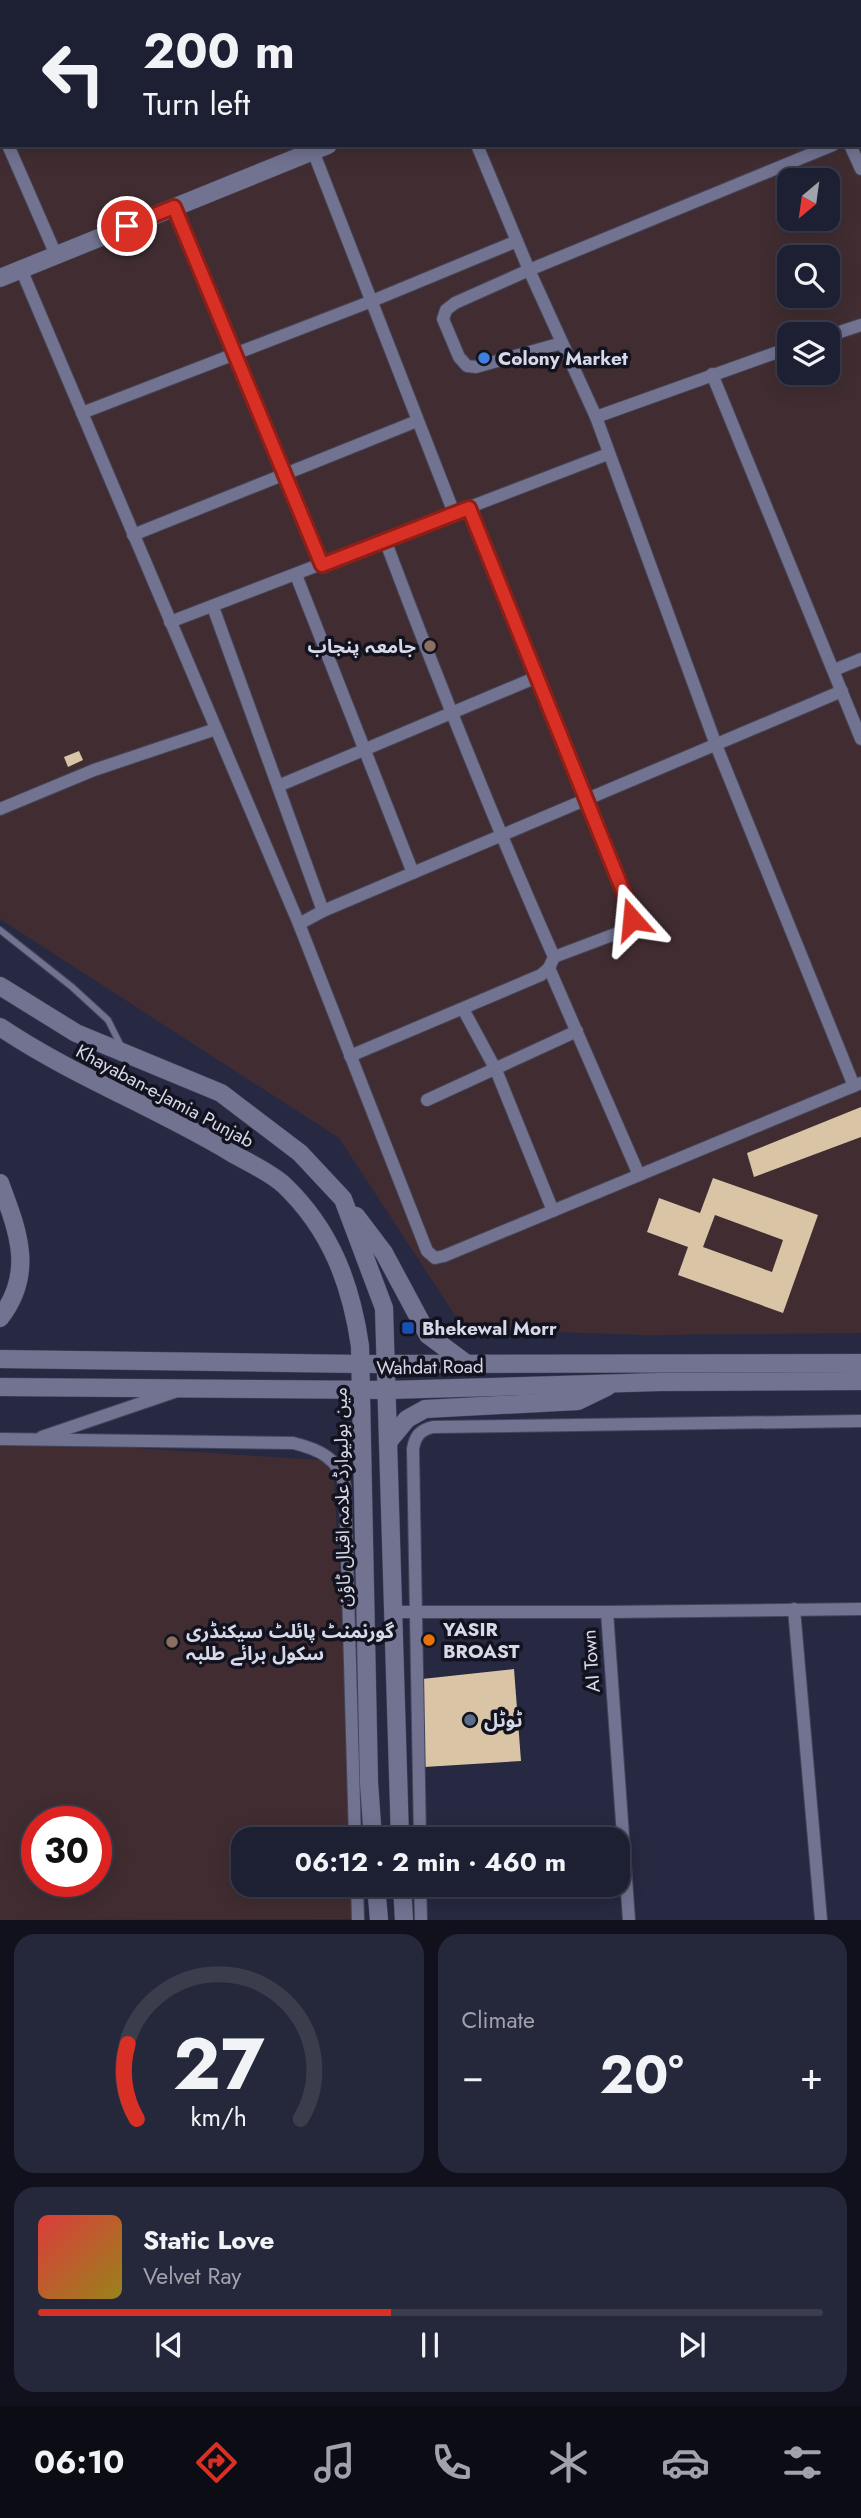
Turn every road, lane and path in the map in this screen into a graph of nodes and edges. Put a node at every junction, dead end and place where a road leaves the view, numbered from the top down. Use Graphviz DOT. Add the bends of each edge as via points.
graph roads {
  1 [pos="9,147"];
  2 [pos="478,147"];
  3 [pos="828,147"];
  4 [pos="851,147"];
  5 [pos="321,148"];
  6 [pos="861,169"];
  7 [pos="174,207"];
  8 [pos="517,241"];
  9 [pos="55,255"];
  10 [pos="21,269"];
  11 [pos="529,270"];
  12 [pos="0,278"];
  13 [pos="372,302"];
  14 [pos="861,324"];
  15 [pos="840,332"];
  16 [pos="562,343"];
  17 [pos="777,352"];
  18 [pos="235,355"];
  19 [pos="712,374"];
  20 [pos="82,413"];
  21 [pos="596,416"];
  22 [pos="417,421"];
  23 [pos="608,454"];
  24 [pos="285,475"];
  25 [pos="469,508"];
  26 [pos="454,513"];
  27 [pos="133,534"];
  28 [pos="385,540"];
  29 [pos="322,565"];
  30 [pos="296,575"];
  31 [pos="213,607"];
  32 [pos="170,622"];
  33 [pos="861,659"];
  34 [pos="834,670"];
  35 [pos="537,677"];
  36 [pos="842,691"];
  37 [pos="450,714"];
  38 [pos="216,729"];
  39 [pos="861,739"];
  40 [pos="716,746"];
  41 [pos="365,750"];
  42 [pos="278,786"];
  43 [pos="587,799"];
  44 [pos="0,808"];
  45 [pos="500,837"];
  46 [pos="413,873"];
  47 [pos="323,911"];
  48 [pos="299,924"];
  49 [pos="0,930"];
  50 [pos="551,963"];
  51 [pos="0,986"];
  52 [pos="464,1009"];
  53 [pos="0,1027"];
  54 [pos="577,1031"];
  55 [pos="125,1054"];
  56 [pos="351,1056"];
  57 [pos="496,1070"];
  58 [pos="857,1085"];
  59 [pos="427,1100"];
  60 [pos="639,1175"];
  61 [pos="0,1183"];
  62 [pos="343,1199"];
  63 [pos="553,1211"];
  64 [pos="0,1318"];
  65 [pos="0,1359"];
  66 [pos="861,1363"];
  67 [pos="361,1364"];
  68 [pos="388,1364"];
  69 [pos="468,1365"];
  70 [pos="861,1381"];
  71 [pos="613,1384"];
  72 [pos="0,1387"];
  73 [pos="184,1388"];
  74 [pos="362,1389"];
  75 [pos="388,1390"];
  76 [pos="861,1421"];
  77 [pos="0,1439"];
  78 [pos="33,1440"];
  79 [pos="388,1442"];
  80 [pos="355,1541"];
  81 [pos="794,1609"];
  82 [pos="861,1609"];
  83 [pos="393,1612"];
  84 [pos="416,1612"];
  85 [pos="607,1612"];
  86 [pos="369,1783"];
  87 [pos="396,1783"];
  88 [pos="355,1827"];
  89 [pos="372,1827"];
  90 [pos="399,1827"];
  91 [pos="420,1827"];
  92 [pos="357,1897"];
  93 [pos="377,1897"];
  94 [pos="403,1897"];
  95 [pos="421,1897"];
  96 [pos="358,1920"];
  97 [pos="379,1920"];
  98 [pos="404,1920"];
  99 [pos="421,1920"];
  100 [pos="629,1920"];
  101 [pos="821,1920"];
  1 -- 9 [label="street"];
  2 -- 8 [label="street"];
  3 -- 11 [label="street"];
  4 -- 6 [label="street"];
  5 -- 7 [label="main road"];
  5 -- 13 [label="street"];
  7 -- 9 [label="main road"];
  7 -- 18 [label="street"];
  8 -- 11 [label="street"];
  8 -- 13 [label="street"];
  9 -- 10 [label="main road"];
  10 -- 12 [label="main road"];
  10 -- 20 [label="street"];
  11 -- 16 [label="street"];
  11 -- 16 [label="street" via="446,310 443,319 459,357 467,366 476,367"];
  13 -- 18 [label="street"];
  13 -- 22 [label="street"];
  14 -- 15 [label="street"];
  16 -- 21 [label="street"];
  17 -- 19 [label="street"];
  18 -- 20 [label="street"];
  18 -- 24 [label="street"];
  19 -- 21 [label="street"];
  19 -- 34 [label="street"];
  20 -- 27 [label="street"];
  21 -- 23 [label="street"];
  22 -- 24 [label="street"];
  22 -- 26 [label="street"];
  23 -- 25 [label="street"];
  23 -- 40 [label="street"];
  24 -- 27 [label="street"];
  24 -- 29 [label="street"];
  25 -- 26 [label="street"];
  25 -- 35 [label="street"];
  26 -- 28 [label="street"];
  27 -- 32 [label="street"];
  28 -- 29 [label="street"];
  28 -- 37 [label="street"];
  29 -- 30 [label="street"];
  30 -- 31 [label="street"];
  30 -- 41 [label="street"];
  31 -- 32 [label="street"];
  31 -- 42 [label="street"];
  32 -- 38 [label="street"];
  33 -- 34 [label="street"];
  34 -- 36 [label="street"];
  35 -- 37 [label="street"];
  35 -- 43 [label="street"];
  36 -- 39 [label="street"];
  36 -- 40 [label="street"];
  37 -- 41 [label="street"];
  37 -- 45 [label="street"];
  38 -- 44 [label="street"];
  38 -- 48 [label="street"];
  40 -- 43 [label="street"];
  40 -- 58 [label="street"];
  41 -- 42 [label="street"];
  41 -- 46 [label="street"];
  42 -- 47 [label="street"];
  43 -- 45 [label="street"];
  43 -- 50 [label="street" via="632,919 623,931"];
  45 -- 46 [label="street"];
  45 -- 50 [label="street"];
  46 -- 47 [label="street"];
  47 -- 48 [label="street"];
  48 -- 56 [label="street"];
  49 -- 55 [label="lane" via="108,1020"];
  50 -- 52 [label="street" via="541,975"];
  50 -- 54 [label="street"];
  51 -- 55 [label="main road, Khayaban-e-Jamia Punjab" via="76,1033"];
  52 -- 56 [label="street"];
  52 -- 57 [label="street"];
  53 -- 67 [label="main road, Khayaban-e-Jamia Punjab" via="283,1184 331,1246 353,1304"];
  54 -- 57 [label="street"];
  54 -- 60 [label="street"];
  55 -- 62 [label="main road, Khayaban-e-Jamia Punjab" via="220,1093 299,1153"];
  56 -- 63 [label="street" via="427,1251 435,1258"];
  57 -- 59 [label="street"];
  57 -- 63 [label="street"];
  58 -- 60 [label="street"];
  60 -- 63 [label="street"];
  61 -- 64 [label="main road" via="18,1231 22,1267 10,1305"];
  62 -- 68 [label="main road, Khayaban-e-Jamia Punjab" via="384,1308"];
  62 -- 69 [label="main road" via="384,1253 428,1335"];
  65 -- 67 [label="main road, Wahdat Road"];
  66 -- 69 [label="main road, Wahdat Road"];
  67 -- 68 [label="main road, Wahdat Road"];
  67 -- 74 [label="main road, مین بولیوارڈ علامہ اقبال ٹاؤن"];
  68 -- 69 [label="main road, Wahdat Road"];
  68 -- 75 [label="main road"];
  70 -- 71 [label="main road, Wahdat Road"];
  71 -- 75 [label="main road, Wahdat Road"];
  71 -- 79 [label="main road" via="578,1401 425,1409 407,1419"];
  72 -- 73 [label="main road, Wahdat Road"];
  73 -- 74 [label="main road, Wahdat Road"];
  73 -- 78 [label="street"];
  74 -- 75 [label="main road, Wahdat Road"];
  74 -- 80 [label="main road, مین بولیوارڈ علامہ اقبال ٹاؤن"];
  75 -- 79 [label="main road"];
  76 -- 84 [label="street" via="424,1429 413,1449"];
  77 -- 78 [label="street"];
  78 -- 80 [label="street" via="293,1443 308,1447 323,1452 343,1475"];
  79 -- 83 [label="main road"];
  80 -- 86 [label="main road, مین بولیوارڈ علامہ اقبال ٹاؤن"];
  80 -- 88 [label="street"];
  81 -- 82 [label="street"];
  81 -- 85 [label="street"];
  81 -- 101 [label="street"];
  83 -- 84 [label="street, AI Town"];
  83 -- 87 [label="main road"];
  84 -- 85 [label="street, AI Town"];
  84 -- 91 [label="street"];
  85 -- 100 [label="street, AI Town"];
  86 -- 87 [label="main road"];
  86 -- 89 [label="main road, مین بولیوارڈ علامہ اقبال ٹاؤن"];
  87 -- 90 [label="main road"];
  92 -- 96 [label="street"];
  93 -- 97 [label="main road"];
  94 -- 98 [label="main road"];
  95 -- 99 [label="street"];
}
